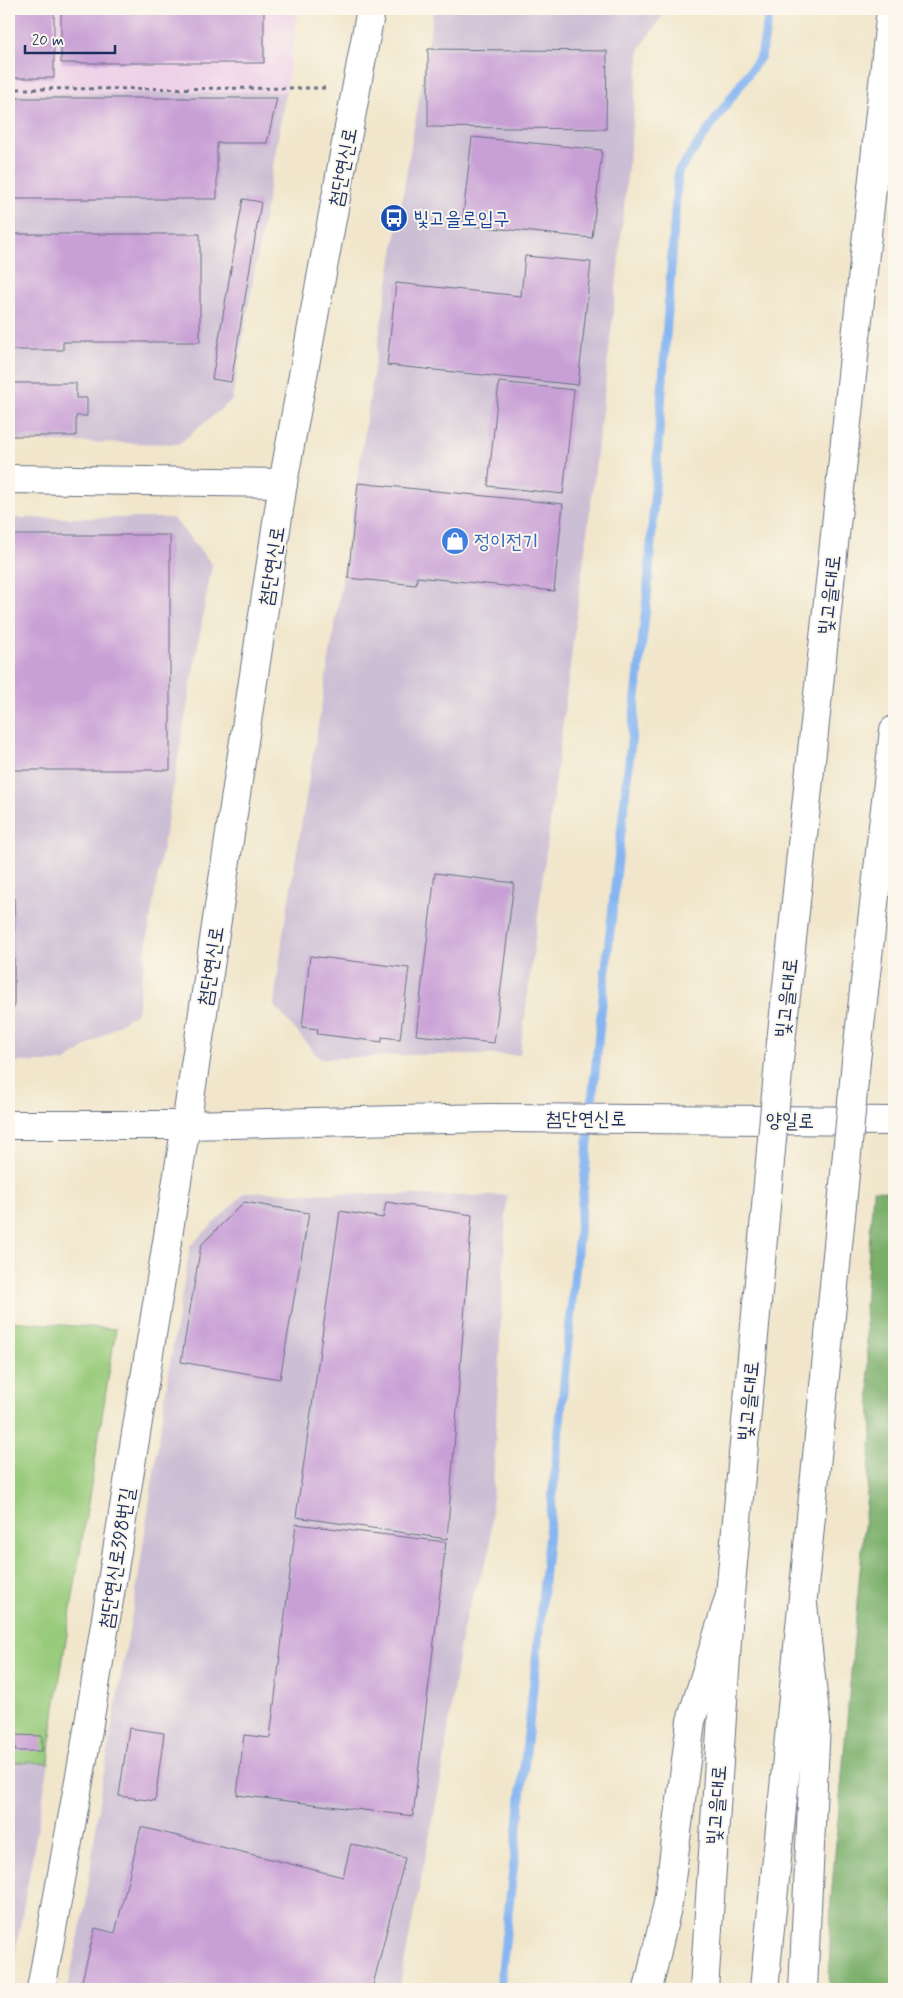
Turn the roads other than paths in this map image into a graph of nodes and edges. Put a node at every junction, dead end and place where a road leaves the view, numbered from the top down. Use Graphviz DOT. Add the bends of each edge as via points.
graph roads {
  1 [pos="371,9"];
  2 [pos="891,9"];
  3 [pos="9,479"];
  4 [pos="283,483"];
  5 [pos="894,730"];
  6 [pos="686,1119"];
  7 [pos="894,1121"];
  8 [pos="9,1125"];
  9 [pos="186,1125"];
  10 [pos="730,1595"];
  11 [pos="802,1604"];
  12 [pos="41,1989"];
  13 [pos="648,1989"];
  14 [pos="704,1989"];
  15 [pos="764,1989"];
  16 [pos="803,1989"];
  1 -- 4 [label="main road, 첨단연신로"];
  2 -- 10 [label="main road, 빛고을대로, bridge" via="779,1061"];
  3 -- 4 [label="main road"];
  4 -- 9 [label="main road, 첨단연신로"];
  5 -- 11 [label="main road, bridge" via="856,1061"];
  6 -- 7 [label="main road, 양일로"];
  6 -- 9 [label="main road, 첨단연신로" via="490,1118"];
  8 -- 9 [label="main road, 첨단연신로"];
  9 -- 12 [label="main road, 첨단연신로398번길" via="85,1748"];
  10 -- 13 [label="main road" via="691,1721 668,1903"];
  10 -- 14 [label="main road, 빛고을대로"];
  11 -- 15 [label="main road"];
  11 -- 16 [label="main road" via="816,1723"];
}
